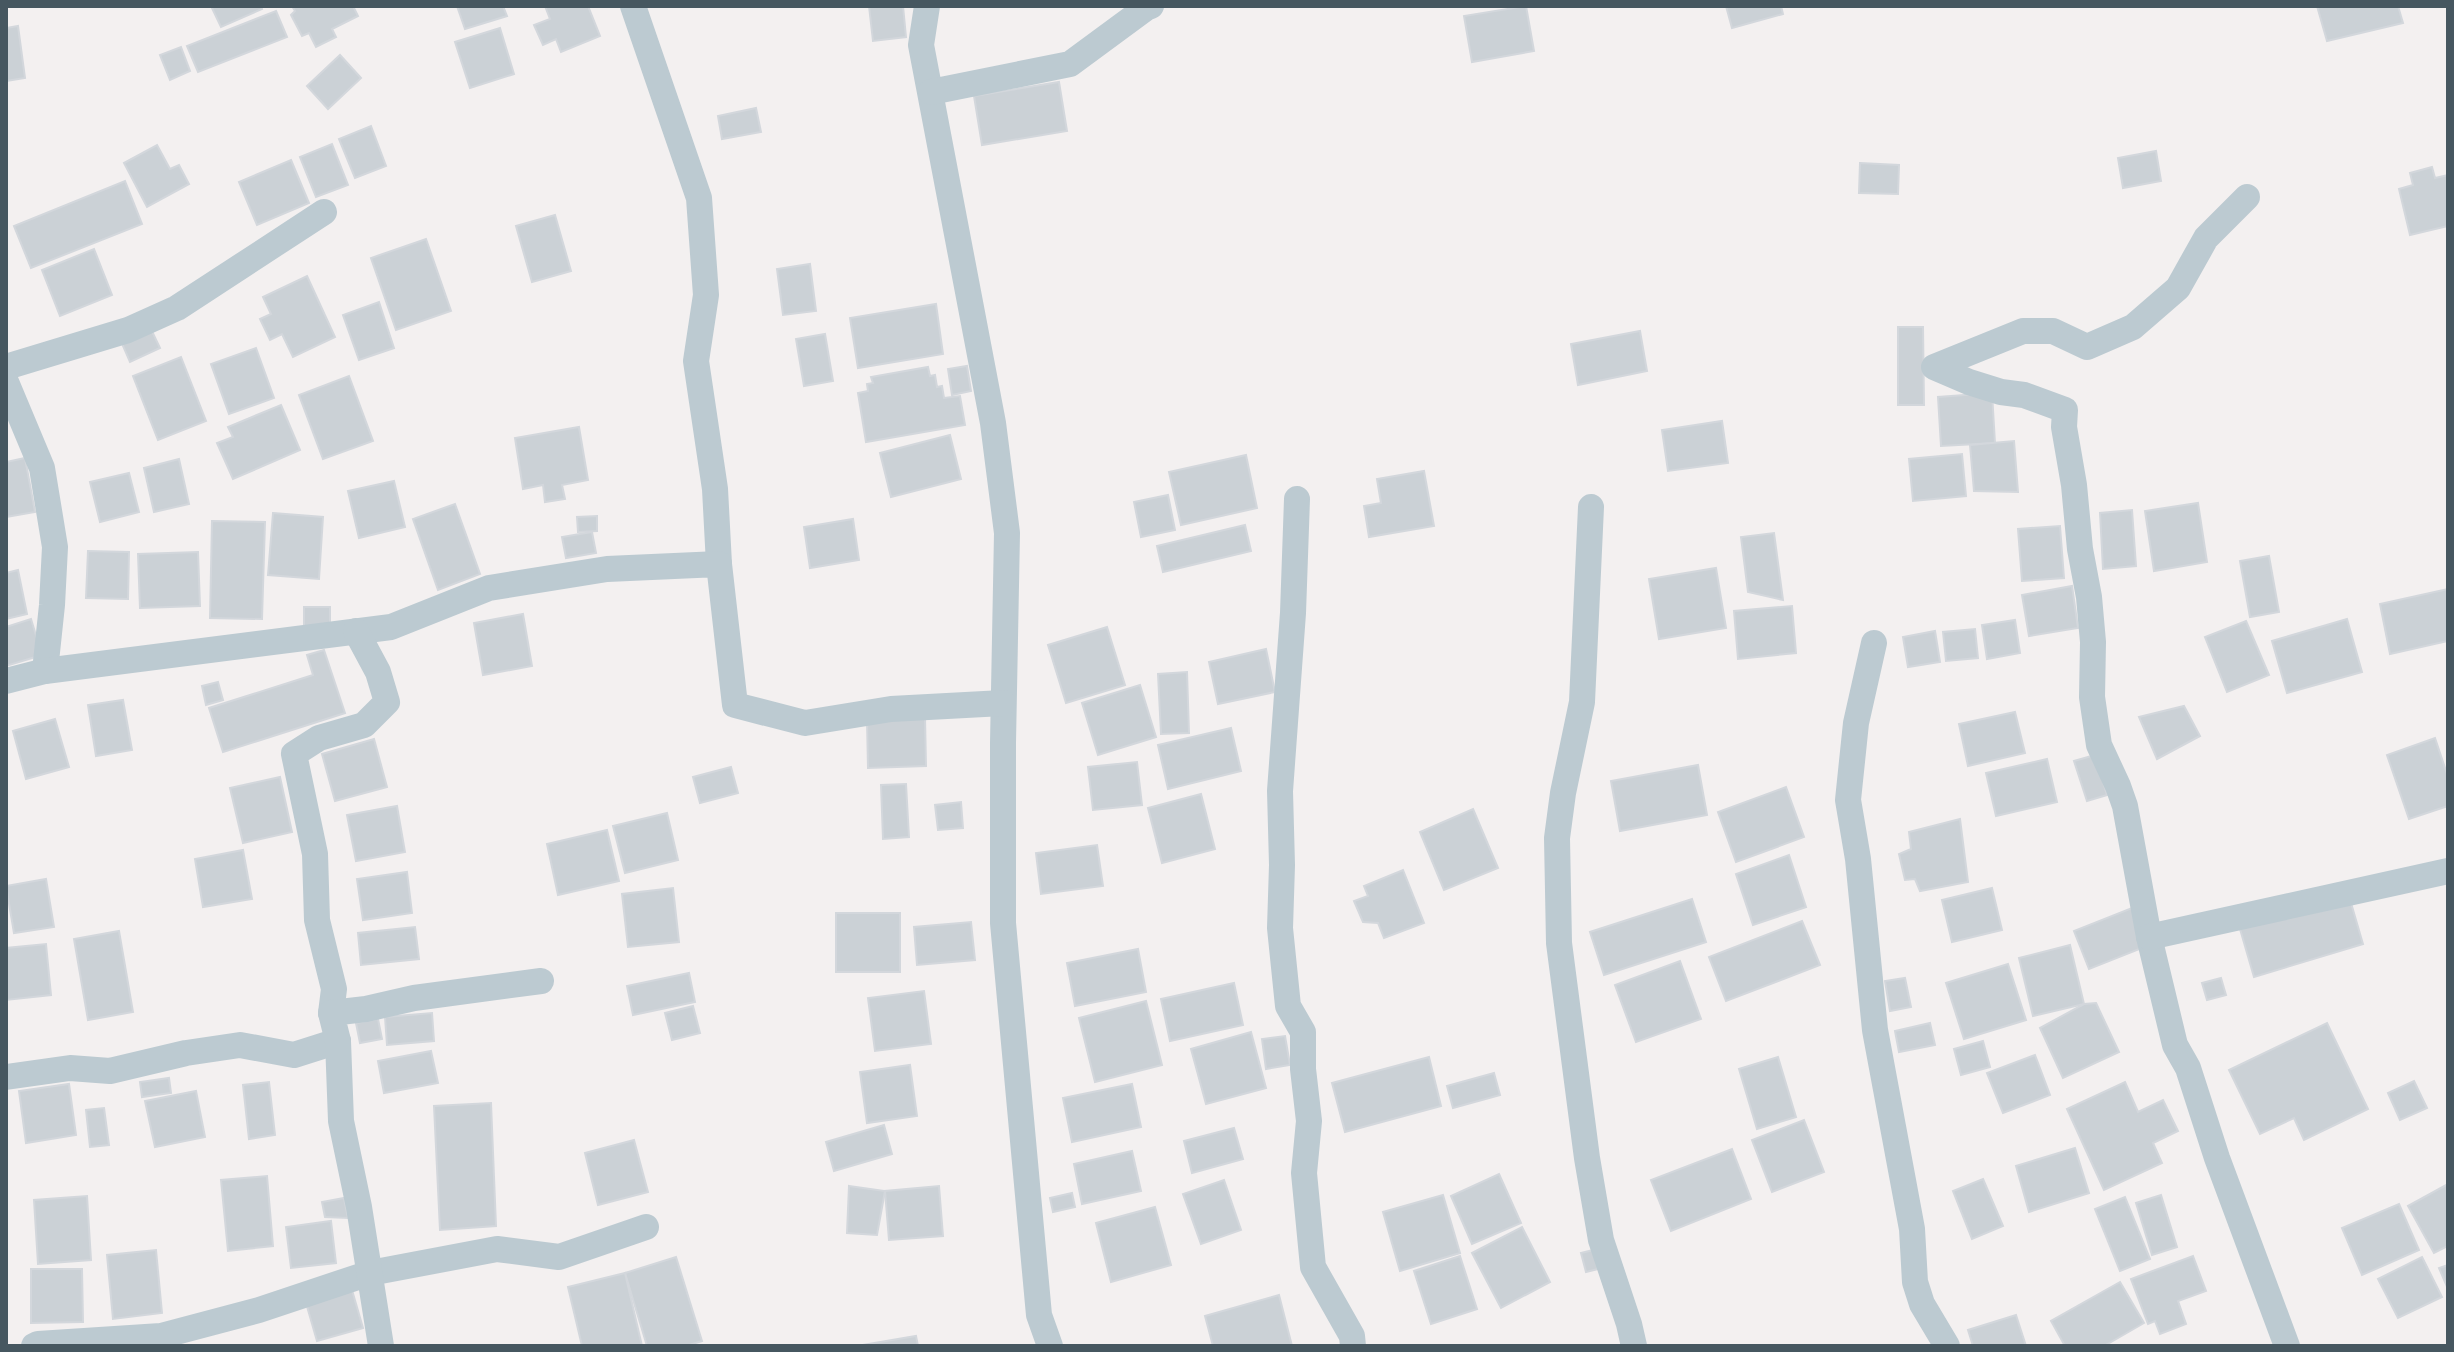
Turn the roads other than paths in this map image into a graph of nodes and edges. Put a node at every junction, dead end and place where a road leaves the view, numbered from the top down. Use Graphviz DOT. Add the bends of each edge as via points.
graph roads {
  1 [pos="633,6"];
  2 [pos="927,6"];
  3 [pos="1151,6"];
  4 [pos="931,92"];
  5 [pos="2247,197"];
  6 [pos="324,212"];
  7 [pos="6,367"];
  8 [pos="6,382"];
  9 [pos="1297,499"];
  10 [pos="1591,507"];
  11 [pos="719,564"];
  12 [pos="356,631"];
  13 [pos="1874,643"];
  14 [pos="45,671"];
  15 [pos="6,681"];
  16 [pos="1003,703"];
  17 [pos="2448,871"];
  18 [pos="2149,937"];
  19 [pos="541,981"];
  20 [pos="331,1013"];
  21 [pos="338,1041"];
  22 [pos="6,1077"];
  23 [pos="646,1227"];
  24 [pos="370,1273"];
  25 [pos="1945,1345"];
  26 [pos="34,1346"];
  27 [pos="381,1346"];
  28 [pos="1050,1346"];
  29 [pos="1353,1346"];
  30 [pos="1634,1346"];
  31 [pos="2287,1346"];
  1 -- 11 [label="street" via="699,198 706,295 696,361 715,489"];
  2 -- 4 [label="street" via="921,45"];
  3 -- 4 [label="street" via="1070,64"];
  4 -- 16 [label="street" via="993,423 1007,533"];
  5 -- 18 [label="street" via="2206,238 2178,288 2133,327 2087,347 2053,331 2023,331 1934,367 2065,410 2089,597 2099,745 2125,806"];
  6 -- 7 [label="street" via="177,308 128,330"];
  8 -- 14 [label="street" via="42,468 55,547"];
  9 -- 29 [label="street" via="1280,791 1280,928 1288,1006 1303,1032 1309,1121 1304,1173 1313,1267"];
  10 -- 30 [label="street" via="1582,702 1557,838 1559,943 1601,1240"];
  11 -- 12 [label="street" via="607,569 489,588 391,627"];
  11 -- 16 [label="street" via="735,705 805,723 891,709"];
  12 -- 14 [label="street"];
  12 -- 20 [label="street" via="387,702 364,725 319,738 294,754 315,854 317,920 334,989"];
  13 -- 25 [label="street" via="1856,723 1848,800 1875,1030 1912,1229 1915,1282"];
  14 -- 15 [label="street"];
  16 -- 28 [label="street" via="1003,923 1039,1315"];
  17 -- 18 [label="street"];
  18 -- 31 [label="street" via="2175,1045 2188,1068"];
  19 -- 20 [label="street"];
  20 -- 21 [label="street"];
  21 -- 22 [label="street" via="294,1055 240,1045 110,1071 70,1068"];
  21 -- 24 [label="street" via="341,1121"];
  23 -- 24 [label="street" via="559,1257 497,1249"];
  24 -- 26 [label="street" via="161,1336"];
  24 -- 27 [label="street"];
}
